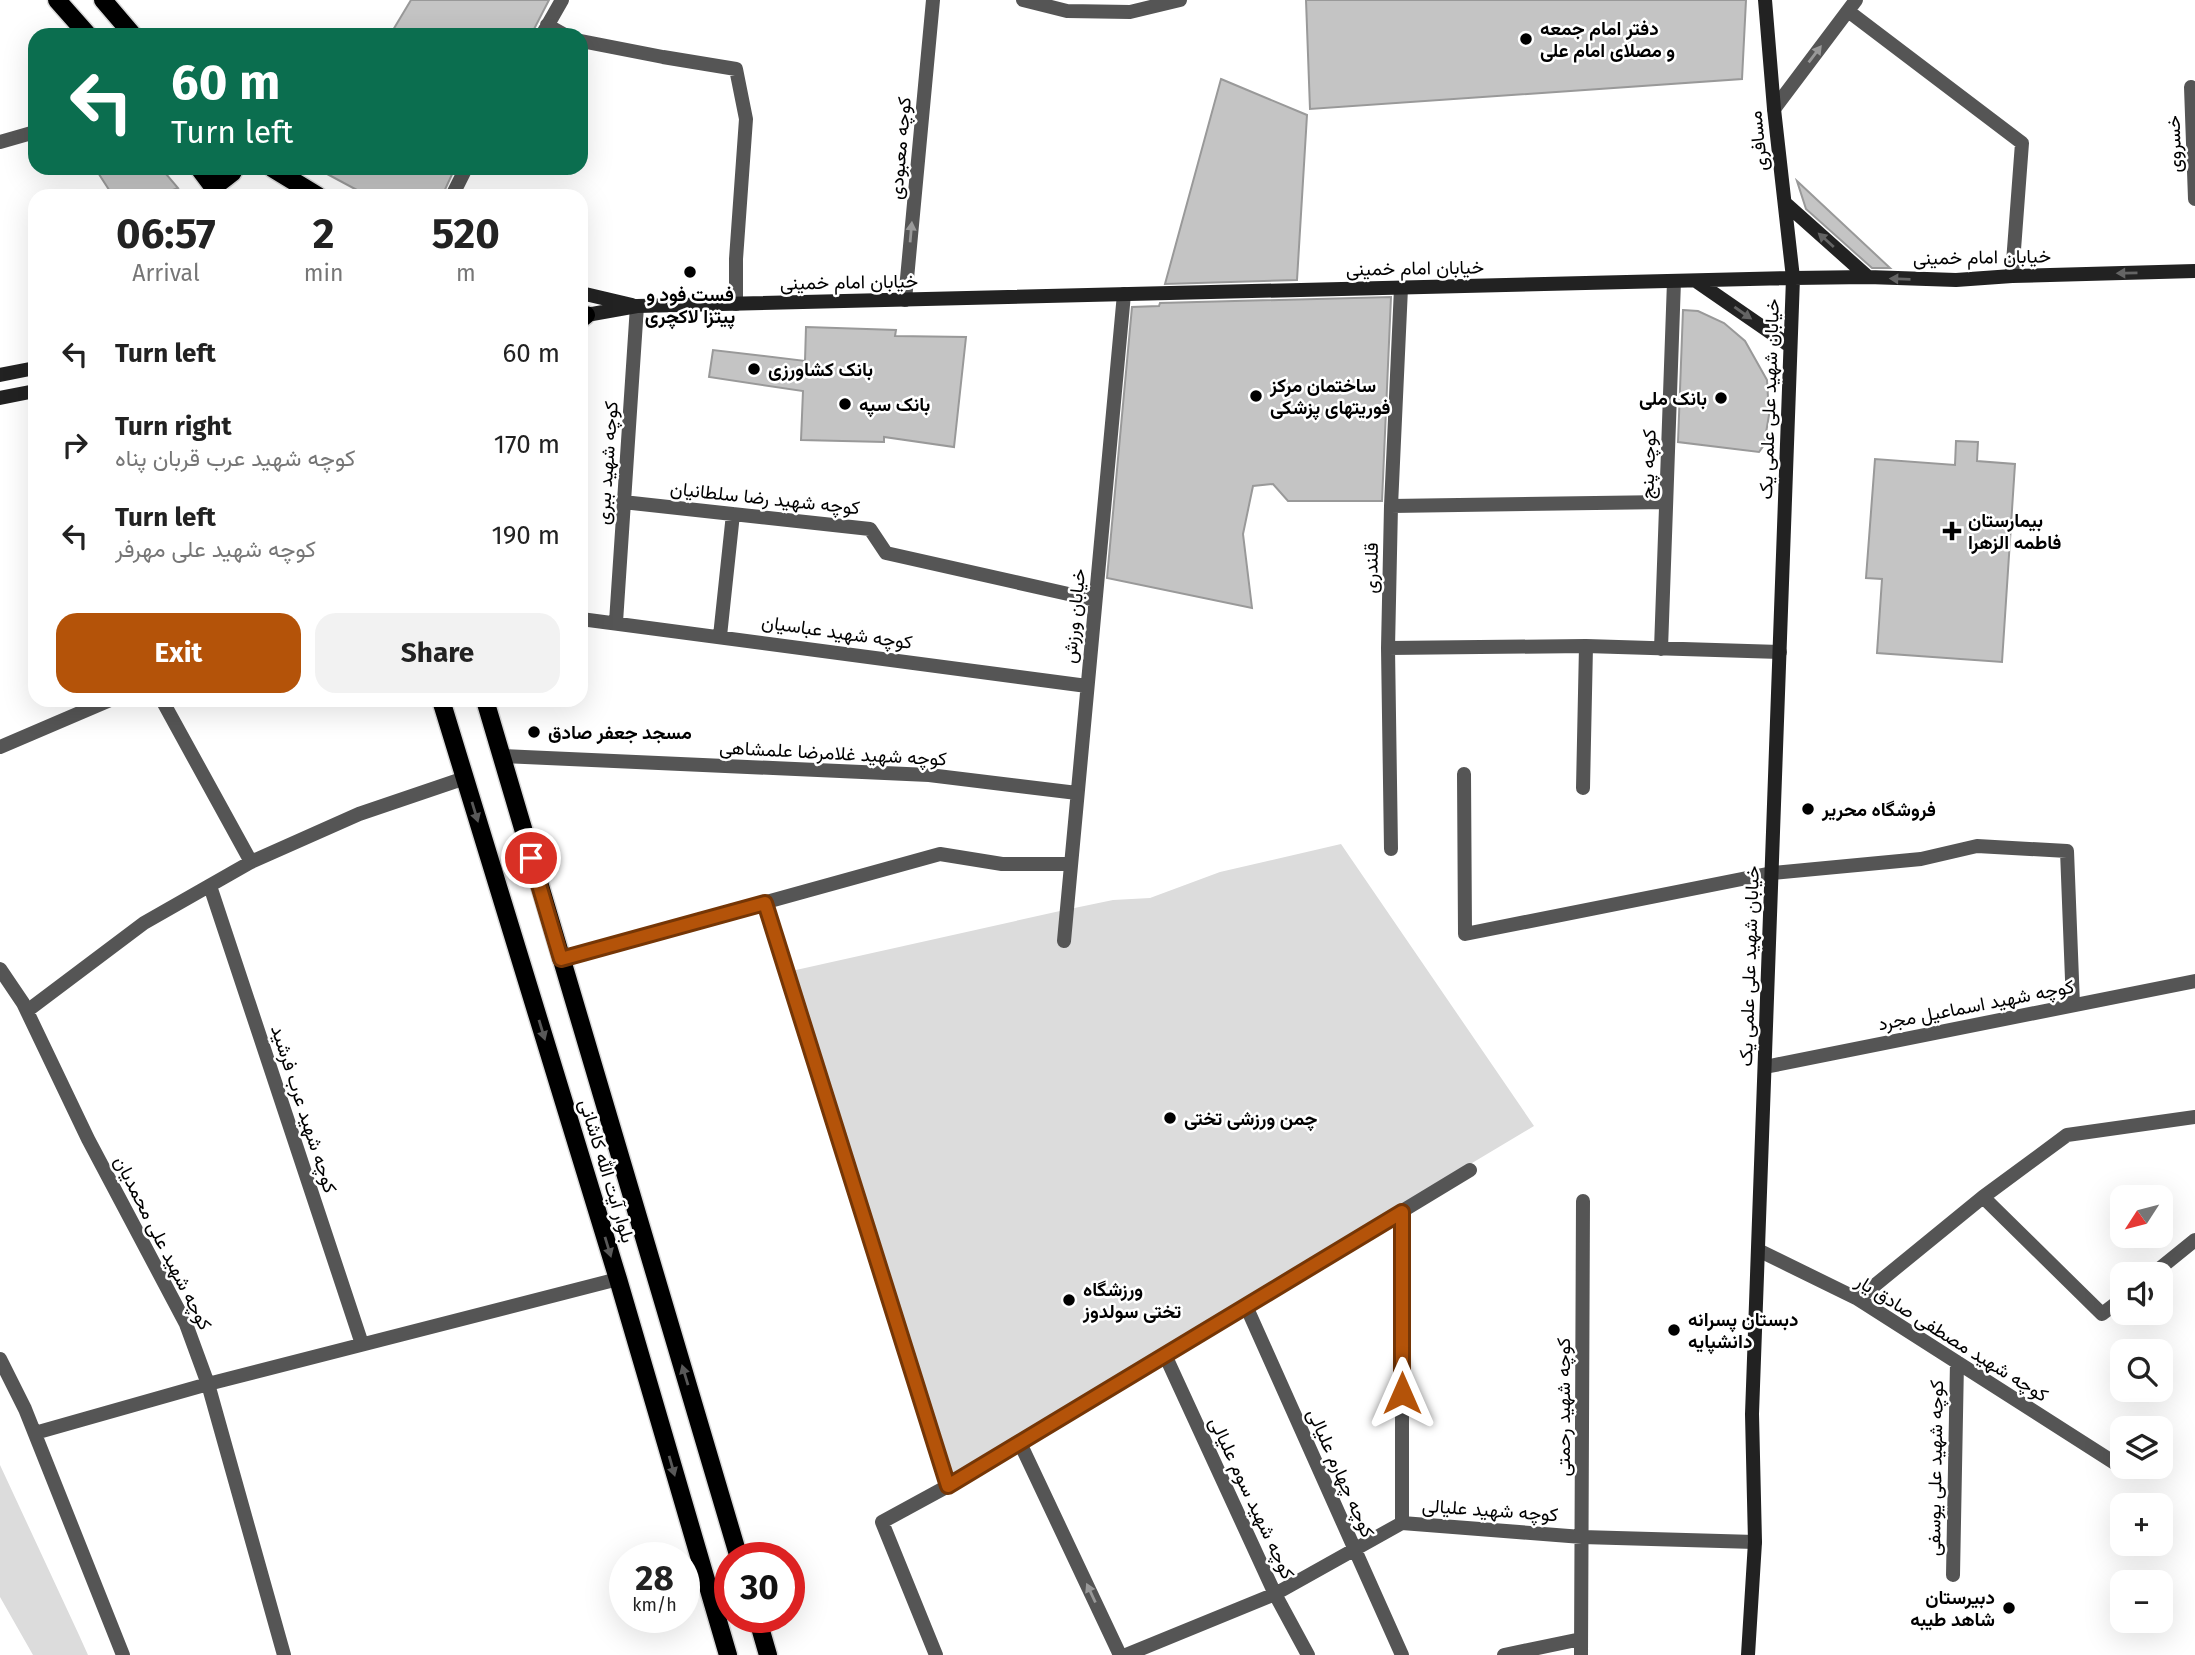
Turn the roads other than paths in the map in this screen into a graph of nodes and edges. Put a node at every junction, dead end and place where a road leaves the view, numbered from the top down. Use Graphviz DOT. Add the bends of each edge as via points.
graph roads {
  1 [pos="57,0"];
  2 [pos="562,0"];
  3 [pos="933,0"];
  4 [pos="1023,0"];
  5 [pos="1180,0"];
  6 [pos="1765,0"];
  7 [pos="105,1"];
  8 [pos="1852,5"];
  9 [pos="82,28"];
  10 [pos="128,28"];
  11 [pos="546,28"];
  12 [pos="588,42"];
  13 [pos="2191,86"];
  14 [pos="1774,108"];
  15 [pos="28,134"];
  16 [pos="0,142"];
  17 [pos="230,175"];
  18 [pos="284,175"];
  19 [pos="219,189"];
  20 [pos="306,189"];
  21 [pos="2195,199"];
  22 [pos="1784,203"];
  23 [pos="2195,271"];
  24 [pos="2012,276"];
  25 [pos="1868,277"];
  26 [pos="1793,278"];
  27 [pos="1674,281"];
  28 [pos="1696,281"];
  29 [pos="1401,288"];
  30 [pos="588,295"];
  31 [pos="1124,295"];
  32 [pos="905,300"];
  33 [pos="736,304"];
  34 [pos="636,306"];
  35 [pos="588,316"];
  36 [pos="1790,346"];
  37 [pos="28,369"];
  38 [pos="0,375"];
  39 [pos="28,392"];
  40 [pos="0,398"];
  41 [pos="623,502"];
  42 [pos="1666,502"];
  43 [pos="1391,506"];
  44 [pos="733,514"];
  45 [pos="1095,600"];
  46 [pos="588,620"];
  47 [pos="616,622"];
  48 [pos="720,636"];
  49 [pos="1586,646"];
  50 [pos="1388,648"];
  51 [pos="1661,649"];
  52 [pos="1780,652"];
  53 [pos="1087,686"];
  54 [pos="94,707"];
  55 [pos="166,707"];
  56 [pos="443,707"];
  57 [pos="487,707"];
  58 [pos="0,747"];
  59 [pos="501,756"];
  60 [pos="1464,774"];
  61 [pos="465,778"];
  62 [pos="1583,788"];
  63 [pos="1077,793"];
  64 [pos="1391,849"];
  65 [pos="250,862"];
  66 [pos="1071,864"];
  67 [pos="1772,873"];
  68 [pos="210,886"];
  69 [pos="765,903"];
  70 [pos="1064,941"];
  71 [pos="561,959"];
  72 [pos="0,969"];
  73 [pos="2195,981"];
  74 [pos="2073,1005"];
  75 [pos="27,1012"];
  76 [pos="1765,1067"];
  77 [pos="2195,1117"];
  78 [pos="1470,1170"];
  79 [pos="1983,1197"];
  80 [pos="1583,1201"];
  81 [pos="1402,1212"];
  82 [pos="2195,1240"];
  83 [pos="1758,1250"];
  84 [pos="2168,1262"];
  85 [pos="618,1279"];
  86 [pos="1858,1299"];
  87 [pos="1246,1306"];
  88 [pos="2110,1308"];
  89 [pos="362,1344"];
  90 [pos="1165,1355"];
  91 [pos="0,1359"];
  92 [pos="1956,1362"];
  93 [pos="208,1384"];
  94 [pos="35,1433"];
  95 [pos="1020,1443"];
  96 [pos="2110,1461"];
  97 [pos="948,1486"];
  98 [pos="1402,1523"];
  99 [pos="1582,1537"];
  100 [pos="734,1542"];
  101 [pos="1755,1542"];
  102 [pos="1355,1550"];
  103 [pos="1953,1575"];
  104 [pos="1275,1594"];
  105 [pos="762,1633"];
  106 [pos="1581,1639"];
  107 [pos="123,1655"];
  108 [pos="284,1655"];
  109 [pos="728,1655"];
  110 [pos="768,1655"];
  111 [pos="936,1655"];
  112 [pos="1120,1655"];
  113 [pos="1126,1655"];
  114 [pos="1308,1655"];
  115 [pos="1402,1655"];
  116 [pos="1504,1655"];
  117 [pos="1581,1655"];
  118 [pos="1748,1655"];
  1 -- 9 [label="main road"];
  2 -- 11 [label="street"];
  32 -- 3 [label="street, کوچه معبودی, one-way"];
  4 -- 5 [label="street" via="1092,12 1130,12"];
  6 -- 14 [label="main road, مسافری"];
  7 -- 10 [label="main road"];
  14 -- 8 [label="street, one-way"];
  8 -- 24 [label="street" via="2022,143"];
  12 -- 33 [label="street" via="736,69 746,119"];
  13 -- 21 [label="street, خسروی"];
  14 -- 22 [label="main road, مسافری"];
  15 -- 16 [label="street"];
  17 -- 19 [label="main road"];
  18 -- 20 [label="main road"];
  25 -- 22 [label="main road, one-way"];
  22 -- 26 [label="main road, مسافری"];
  23 -- 24 [label="main road, خیابان امام خمینی, one-way"];
  24 -- 25 [label="main road, خیابان امام خمینی, one-way" via="1956,281"];
  25 -- 26 [label="main road, خیابان امام خمینی"];
  26 -- 28 [label="main road, خیابان امام خمینی"];
  26 -- 36 [label="main road, خیابان شهید علی علمی یک"];
  27 -- 28 [label="main road, خیابان امام خمینی"];
  27 -- 29 [label="main road, خیابان امام خمینی"];
  27 -- 42 [label="street, کوچه پنج"];
  28 -- 36 [label="main road, one-way"];
  29 -- 31 [label="main road, خیابان امام خمینی"];
  29 -- 43 [label="street, قلندری"];
  30 -- 34 [label="main road"];
  31 -- 32 [label="main road, خیابان امام خمینی"];
  31 -- 45 [label="street, خیابان ورزش"];
  32 -- 33 [label="main road, خیابان امام خمینی"];
  33 -- 34 [label="main road, خیابان امام خمینی"];
  34 -- 35 [label="main road"];
  34 -- 41 [label="street, کوچه شهید ببری"];
  36 -- 52 [label="main road, خیابان شهید علی علمی یک"];
  37 -- 38 [label="main road"];
  39 -- 40 [label="main road"];
  41 -- 44 [label="street, کوچه شهید رضا سلطانیان"];
  41 -- 47 [label="street, کوچه شهید ببری"];
  42 -- 43 [label="street"];
  42 -- 51 [label="street, کوچه پنج"];
  43 -- 50 [label="street, قلندری"];
  44 -- 45 [label="street, کوچه شهید رضا سلطانیان" via="870,529 887,553"];
  44 -- 48 [label="street"];
  45 -- 53 [label="street, خیابان ورزش"];
  46 -- 47 [label="street, کوچه شهید عباسیان"];
  47 -- 48 [label="street, کوچه شهید عباسیان"];
  48 -- 53 [label="street, کوچه شهید عباسیان"];
  49 -- 50 [label="street"];
  49 -- 51 [label="street"];
  49 -- 62 [label="street"];
  50 -- 64 [label="street, قلندری"];
  51 -- 52 [label="street"];
  52 -- 67 [label="main road, خیابان شهید علی علمی یک"];
  53 -- 63 [label="street, خیابان ورزش"];
  54 -- 58 [label="street"];
  55 -- 65 [label="street"];
  56 -- 61 [label="main road, بلوار آیت الله کاشانی"];
  57 -- 59 [label="main road, بلوار آیت الله کاشانی"];
  59 -- 63 [label="street, کوچه شهید غلامرضا علمشاهی" via="929,775"];
  59 -- 71 [label="main road, بلوار آیت الله کاشانی"];
  60 -- 67 [label="street" via="1465,934"];
  61 -- 65 [label="street" via="359,814"];
  61 -- 85 [label="main road, بلوار آیت الله کاشانی, one-way"];
  63 -- 66 [label="street, خیابان ورزش"];
  65 -- 68 [label="street"];
  66 -- 69 [label="street" via="1002,864 940,854"];
  66 -- 70 [label="street, خیابان ورزش"];
  67 -- 74 [label="street" via="1921,859 1977,846 2067,851"];
  67 -- 76 [label="main road, خیابان شهید علی علمی یک"];
  68 -- 75 [label="street" via="144,923"];
  68 -- 89 [label="street, کوچه شهید عرب فرشید"];
  69 -- 71 [label="street"];
  69 -- 97 [label="street"];
  100 -- 71 [label="main road, بلوار آیت الله کاشانی, one-way"];
  72 -- 75 [label="street, کوچه شهید علی محمدیان"];
  73 -- 74 [label="street, کوچه شهید اسماعیل مجرد"];
  74 -- 76 [label="street, کوچه شهید اسماعیل مجرد"];
  75 -- 93 [label="street, کوچه شهید علی محمدیان" via="186,1324"];
  76 -- 83 [label="main road, خیابان شهید علی علمی یک"];
  77 -- 79 [label="street" via="2067,1135"];
  78 -- 81 [label="street"];
  79 -- 86 [label="street"];
  79 -- 88 [label="street" via="2102,1314"];
  80 -- 99 [label="street, کوچه شهید رحمتی"];
  81 -- 87 [label="street"];
  81 -- 98 [label="street"];
  82 -- 84 [label="street"];
  83 -- 86 [label="street, کوچه شهید مصطفی صادق یار"];
  83 -- 101 [label="main road, خیابان شهید علی علمی یک" via="1752,1414"];
  85 -- 89 [label="street"];
  85 -- 109 [label="main road, بلوار آیت الله کاشانی, one-way"];
  86 -- 92 [label="street, کوچه شهید مصطفی صادق یار"];
  87 -- 90 [label="street"];
  87 -- 102 [label="street, کوچه چهارم علیالی"];
  89 -- 93 [label="street"];
  90 -- 95 [label="street"];
  90 -- 104 [label="street, کوچه شهید سوم علیالی"];
  91 -- 94 [label="street"];
  92 -- 96 [label="street, کوچه شهید مصطفی صادق یار"];
  92 -- 103 [label="street, کوچه شهید علی یوسفی"];
  93 -- 94 [label="street"];
  93 -- 108 [label="street, کوچه شهید علی محمدیان"];
  94 -- 107 [label="street"];
  95 -- 97 [label="street"];
  112 -- 95 [label="street, one-way"];
  97 -- 111 [label="street" via="882,1522"];
  98 -- 99 [label="street, کوچه شهید علیالی"];
  98 -- 102 [label="street, کوچه شهید علیالی"];
  99 -- 101 [label="street, کوچه شهید علیالی"];
  99 -- 106 [label="street, کوچه شهید رحمتی"];
  101 -- 118 [label="main road, خیابان شهید علی علمی یک"];
  102 -- 104 [label="street, کوچه شهید علیالی"];
  102 -- 115 [label="street, کوچه چهارم علیالی"];
  104 -- 113 [label="street, کوچه شهید علیالی"];
  104 -- 114 [label="street, کوچه شهید سوم علیالی"];
  105 -- 110 [label="main road"];
  106 -- 116 [label="street"];
  106 -- 117 [label="street, کوچه شهید رحمتی"];
}
